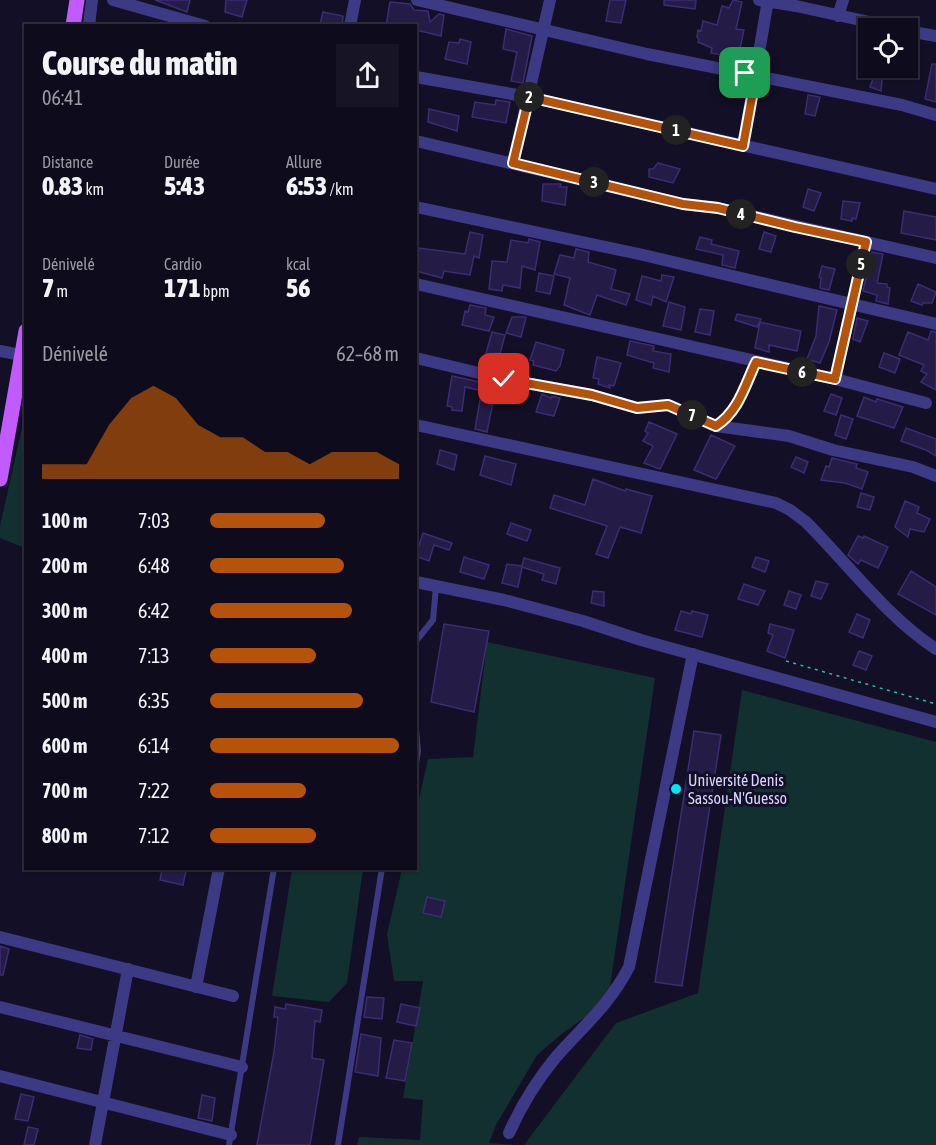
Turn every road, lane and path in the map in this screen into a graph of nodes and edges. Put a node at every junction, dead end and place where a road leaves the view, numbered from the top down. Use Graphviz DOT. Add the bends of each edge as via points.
graph roads {
  1 [pos="77,0"];
  2 [pos="92,0"];
  3 [pos="113,0"];
  4 [pos="356,0"];
  5 [pos="417,0"];
  6 [pos="550,0"];
  7 [pos="843,0"];
  8 [pos="765,1"];
  9 [pos="838,16"];
  10 [pos="858,20"];
  11 [pos="73,24"];
  12 [pos="89,24"];
  13 [pos="198,24"];
  14 [pos="350,24"];
  15 [pos="544,31"];
  16 [pos="918,33"];
  17 [pos="936,36"];
  18 [pos="756,75"];
  19 [pos="417,77"];
  20 [pos="529,97"];
  21 [pos="936,115"];
  22 [pos="417,141"];
  23 [pos="743,146"];
  24 [pos="513,163"];
  25 [pos="936,189"];
  26 [pos="417,207"];
  27 [pos="866,242"];
  28 [pos="936,258"];
  29 [pos="417,284"];
  30 [pos="851,306"];
  31 [pos="936,324"];
  32 [pos="0,351"];
  33 [pos="24,356"];
  34 [pos="417,358"];
  35 [pos="756,362"];
  36 [pos="835,379"];
  37 [pos="926,404"];
  38 [pos="417,425"];
  39 [pos="716,426"];
  40 [pos="936,476"];
  41 [pos="0,479"];
  42 [pos="417,582"];
  43 [pos="436,586"];
  44 [pos="417,640"];
  45 [pos="936,649"];
  46 [pos="693,654"];
  47 [pos="786,661"];
  48 [pos="936,704"];
  49 [pos="936,722"];
  50 [pos="417,740"];
  51 [pos="417,758"];
  52 [pos="219,870"];
  53 [pos="274,870"];
  54 [pos="381,870"];
  55 [pos="0,937"];
  56 [pos="128,969"];
  57 [pos="196,987"];
  58 [pos="233,996"];
  59 [pos="0,1007"];
  60 [pos="115,1035"];
  61 [pos="242,1067"];
  62 [pos="0,1076"];
  63 [pos="103,1102"];
  64 [pos="509,1133"];
  65 [pos="230,1140"];
  66 [pos="95,1145"];
  67 [pos="338,1145"];
  1 -- 11 [label="main road"];
  2 -- 12 [label="street"];
  3 -- 13 [label="street"];
  4 -- 14 [label="street"];
  5 -- 15 [label="street"];
  6 -- 15 [label="street"];
  7 -- 9 [label="street"];
  8 -- 9 [label="street"];
  8 -- 18 [label="street"];
  9 -- 10 [label="street"];
  15 -- 18 [label="street"];
  15 -- 20 [label="street"];
  16 -- 17 [label="street"];
  18 -- 21 [label="street"];
  18 -- 23 [label="street"];
  19 -- 20 [label="street"];
  20 -- 23 [label="street"];
  20 -- 24 [label="street"];
  22 -- 24 [label="street"];
  23 -- 25 [label="street"];
  24 -- 27 [label="street"];
  26 -- 30 [label="street" via="639,254"];
  27 -- 28 [label="street"];
  27 -- 30 [label="street"];
  29 -- 35 [label="street"];
  30 -- 31 [label="street"];
  30 -- 36 [label="street"];
  32 -- 33 [label="street"];
  33 -- 41 [label="main road"];
  34 -- 39 [label="street" via="637,408 668,405"];
  35 -- 36 [label="street"];
  35 -- 39 [label="street" via="738,404 729,418"];
  36 -- 37 [label="street"];
  38 -- 45 [label="street" via="776,503 806,522 895,615"];
  39 -- 40 [label="street" via="789,436"];
  42 -- 43 [label="street"];
  43 -- 44 [label="lane" via="433,620"];
  43 -- 46 [label="street" via="538,609"];
  46 -- 49 [label="street"];
  46 -- 64 [label="street" via="629,967 603,1009 556,1058 519,1110"];
  47 -- 48 [label="path"];
  50 -- 51 [label="lane"];
  52 -- 57 [label="street"];
  53 -- 61 [label="lane"];
  54 -- 67 [label="lane"];
  55 -- 56 [label="street"];
  56 -- 57 [label="street"];
  56 -- 60 [label="street"];
  57 -- 58 [label="street"];
  59 -- 60 [label="street"];
  60 -- 61 [label="street"];
  60 -- 63 [label="street"];
  61 -- 65 [label="lane"];
  62 -- 63 [label="street"];
  63 -- 65 [label="street"];
  63 -- 66 [label="street"];
}
